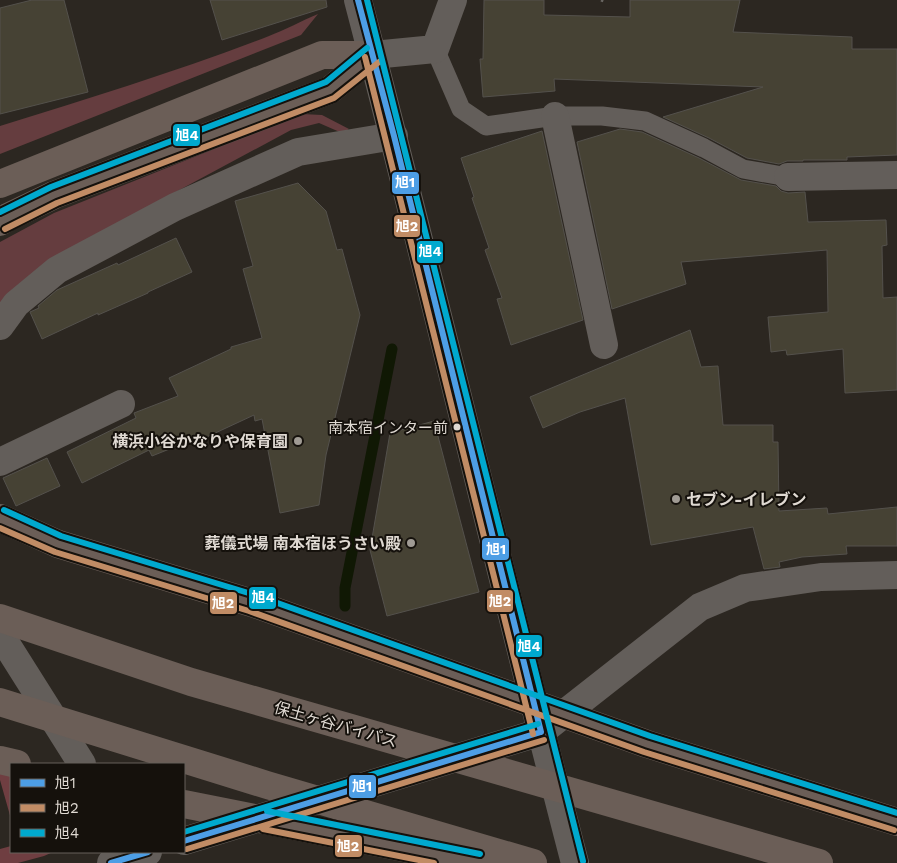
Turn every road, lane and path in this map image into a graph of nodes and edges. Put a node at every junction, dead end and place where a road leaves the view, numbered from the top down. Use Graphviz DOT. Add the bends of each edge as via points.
graph roads {
  1 [pos="358,0"];
  2 [pos="453,0"];
  3 [pos="435,49"];
  4 [pos="373,55"];
  5 [pos="555,116"];
  6 [pos="394,136"];
  7 [pos="897,175"];
  8 [pos="788,178"];
  9 [pos="0,184"];
  10 [pos="0,222"];
  11 [pos="0,326"];
  12 [pos="604,345"];
  13 [pos="120,404"];
  14 [pos="0,462"];
  15 [pos="0,518"];
  16 [pos="897,575"];
  17 [pos="0,618"];
  18 [pos="0,634"];
  19 [pos="0,702"];
  20 [pos="541,732"];
  21 [pos="0,760"];
  22 [pos="13,763"];
  23 [pos="81,763"];
  24 [pos="185,804"];
  25 [pos="897,822"];
  26 [pos="185,841"];
  27 [pos="478,863"];
  28 [pos="533,863"];
  29 [pos="575,863"];
  30 [pos="819,863"];
  1 -- 4 [label="street"];
  2 -- 3 [label="street"];
  3 -- 4 [label="street"];
  3 -- 5 [label="lane" via="461,110 486,126"];
  4 -- 6 [label="street"];
  4 -- 9 [label="highway" via="322,55"];
  4 -- 10 [label="highway" via="330,90 54,195"];
  5 -- 8 [label="lane" via="602,116 645,121 743,169"];
  5 -- 12 [label="street"];
  6 -- 11 [label="street" via="298,152 175,207 57,270 16,304"];
  6 -- 20 [label="street"];
  7 -- 8 [label="street"];
  13 -- 14 [label="street"];
  15 -- 25 [label="highway" via="58,544 252,603 647,744"];
  16 -- 20 [label="street" via="821,577 745,588 700,607"];
  17 -- 30 [label="highway, 保土ヶ谷バイパス" via="191,682"];
  18 -- 23 [label="street"];
  19 -- 28 [label="highway"];
  20 -- 26 [label="street"];
  20 -- 29 [label="street"];
  21 -- 22 [label="highway"];
  24 -- 27 [label="highway"];
}
